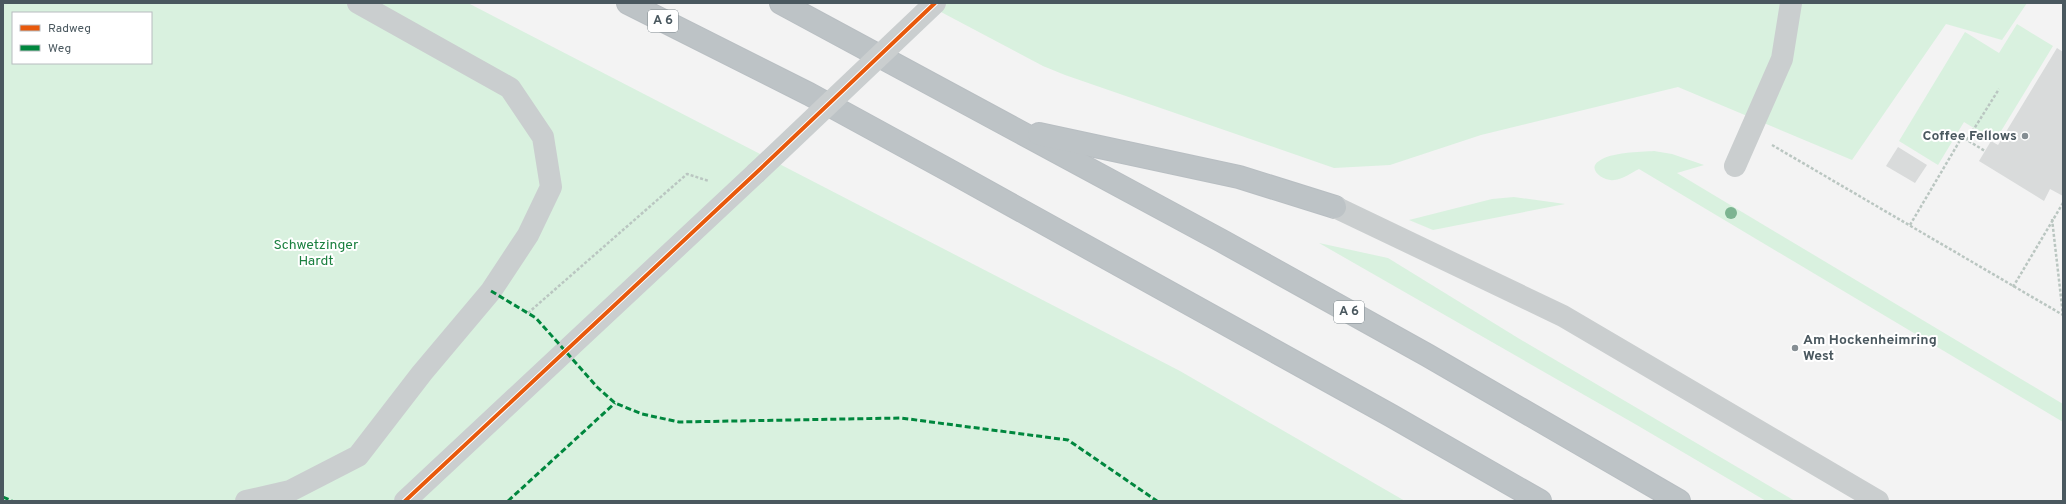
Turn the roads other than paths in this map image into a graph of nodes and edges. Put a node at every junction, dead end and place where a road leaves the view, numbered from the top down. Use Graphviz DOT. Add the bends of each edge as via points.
graph roads {
  1 [pos="358,3"];
  2 [pos="628,3"];
  3 [pos="780,3"];
  4 [pos="935,3"];
  5 [pos="1791,3"];
  6 [pos="1015,129"];
  7 [pos="1735,166"];
  8 [pos="1335,207"];
  9 [pos="246,501"];
  10 [pos="405,501"];
  11 [pos="1540,501"];
  12 [pos="1679,501"];
  13 [pos="1878,501"];
  1 -- 9 [label="lane" via="510,88 543,137 551,187 528,235 491,291 422,373 358,456 290,491"];
  2 -- 11 [label="highway, A 6" via="809,94 950,170"];
  3 -- 6 [label="highway, A 6"];
  4 -- 10 [label="lane, bridge"];
  5 -- 7 [label="lane" via="1782,59"];
  6 -- 8 [label="highway" via="1239,177"];
  6 -- 12 [label="highway, A 6" via="1421,352"];
  8 -- 13 [label="lane" via="1562,316"];
}
